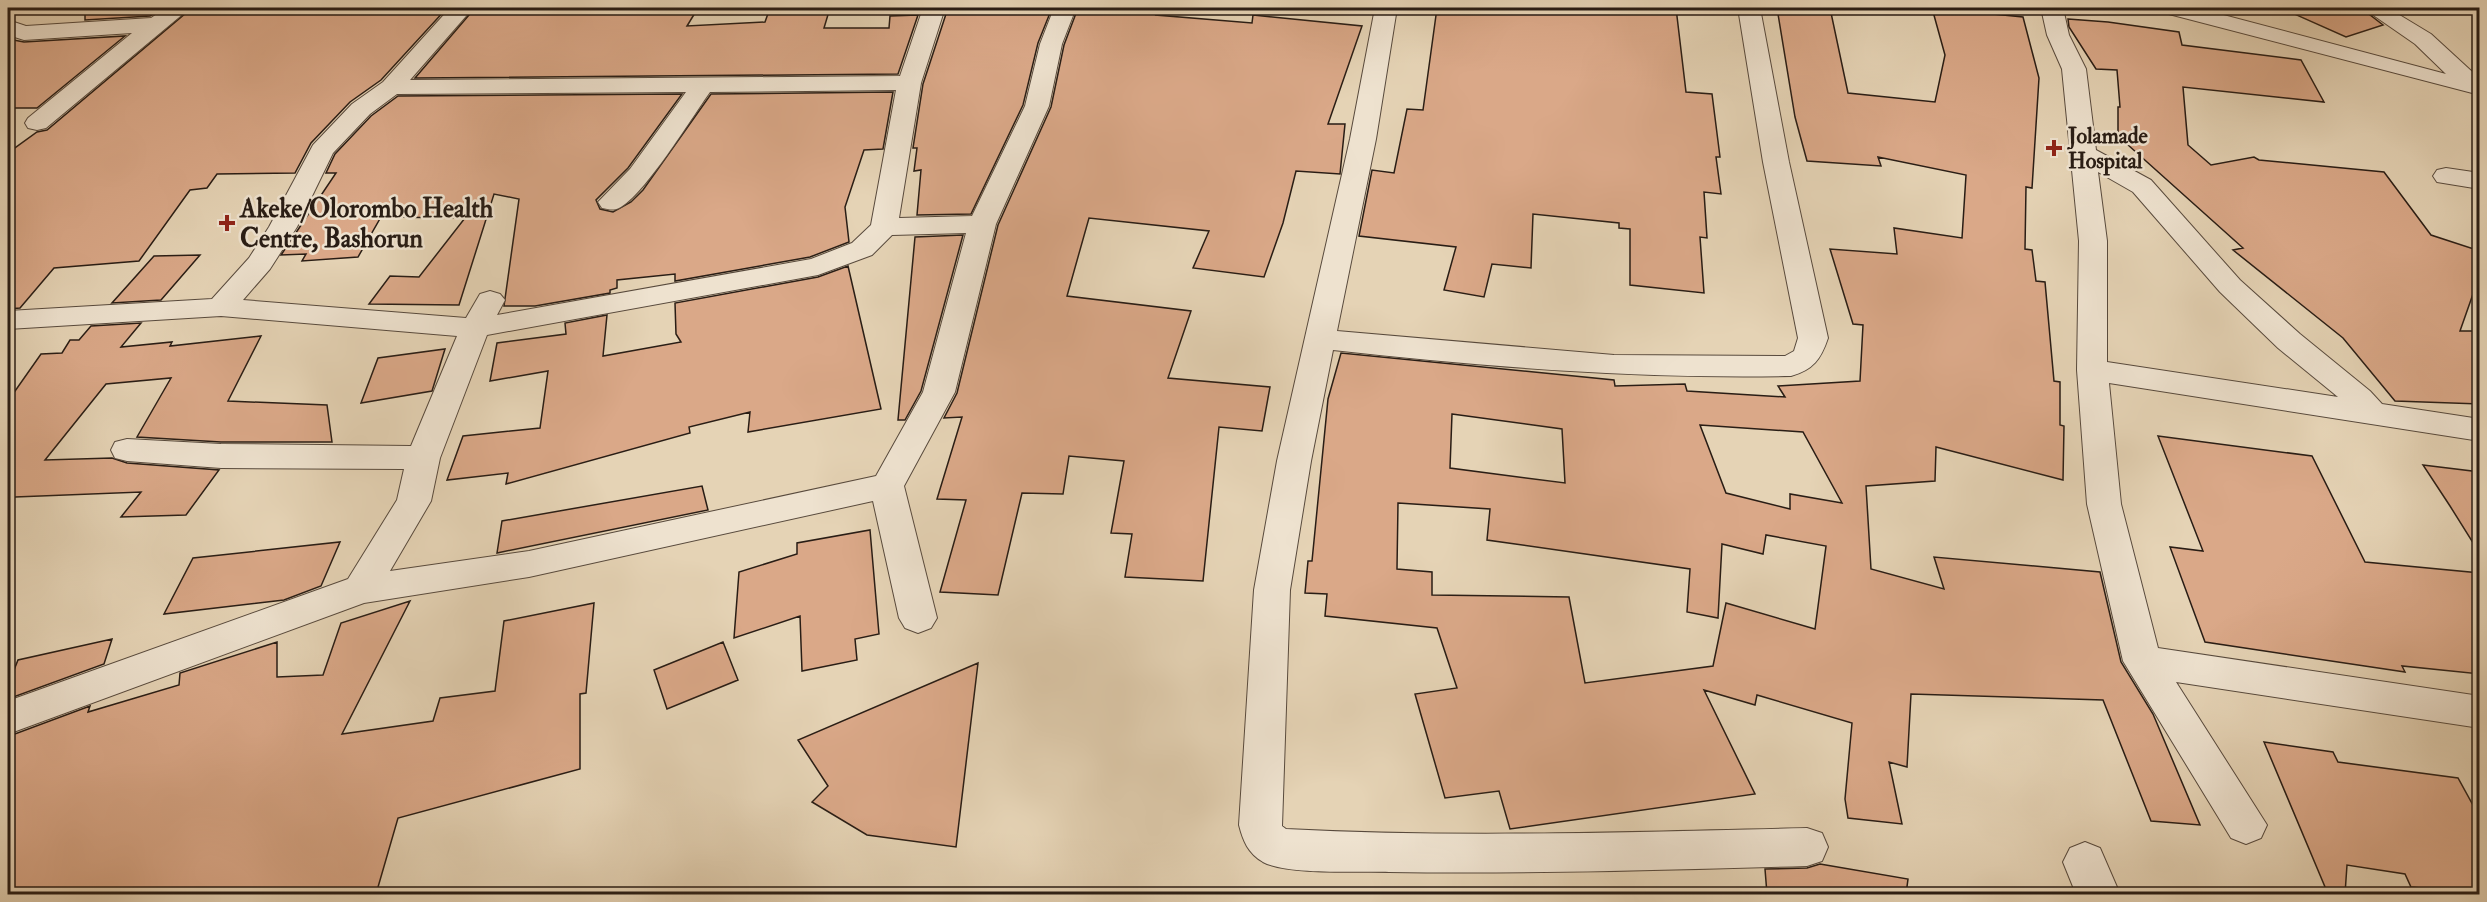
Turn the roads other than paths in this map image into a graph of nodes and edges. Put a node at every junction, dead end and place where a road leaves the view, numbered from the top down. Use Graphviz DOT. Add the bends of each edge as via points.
graph roads {
  1 [pos="10,8"];
  2 [pos="179,8"];
  3 [pos="462,8"];
  4 [pos="934,8"];
  5 [pos="1065,8"];
  6 [pos="1386,8"];
  7 [pos="1749,8"];
  8 [pos="2052,8"];
  9 [pos="2173,8"];
  10 [pos="2374,8"];
  11 [pos="8,13"];
  12 [pos="155,24"];
  13 [pos="8,27"];
  14 [pos="909,83"];
  15 [pos="703,85"];
  16 [pos="391,87"];
  17 [pos="2478,90"];
  18 [pos="37,123"];
  19 [pos="2083,153"];
  20 [pos="2446,176"];
  21 [pos="2480,181"];
  22 [pos="612,202"];
  23 [pos="982,224"];
  24 [pos="884,227"];
  25 [pos="221,307"];
  26 [pos="483,314"];
  27 [pos="8,320"];
  28 [pos="1321,339"];
  29 [pos="2092,369"];
  30 [pos="2374,415"];
  31 [pos="2480,430"];
  32 [pos="127,450"];
  33 [pos="423,458"];
  34 [pos="887,486"];
  35 [pos="361,589"];
  36 [pos="918,618"];
  37 [pos="2142,662"];
  38 [pos="2480,712"];
  39 [pos="8,718"];
  40 [pos="2246,825"];
  41 [pos="1807,847"];
  1 -- 11 [label="street"];
  2 -- 12 [label="street"];
  3 -- 16 [label="street"];
  4 -- 14 [label="street"];
  5 -- 23 [label="street" via="1051,44 1038,106"];
  6 -- 28 [label="street"];
  7 -- 28 [label="street" via="1813,338 1808,356 1791,366 1614,366"];
  8 -- 19 [label="street" via="2058,35 2074,69"];
  9 -- 17 [label="street"];
  10 -- 17 [label="street" via="2423,39"];
  12 -- 13 [label="street" via="24,33"];
  12 -- 18 [label="street"];
  14 -- 15 [label="street"];
  14 -- 24 [label="street"];
  15 -- 16 [label="street"];
  15 -- 22 [label="street" via="639,175"];
  16 -- 25 [label="street" via="361,109 322,150 260,263"];
  19 -- 29 [label="street" via="2093,241"];
  19 -- 30 [label="street" via="2142,186 2230,286"];
  20 -- 21 [label="street"];
  23 -- 24 [label="street"];
  23 -- 34 [label="street" via="939,392"];
  24 -- 26 [label="street" via="862,249 818,266"];
  25 -- 26 [label="street"];
  25 -- 27 [label="street"];
  26 -- 33 [label="street"];
  28 -- 41 [label="street" via="1294,461 1272,590 1260,825 1264,838 1278,848 1519,855"];
  29 -- 30 [label="street"];
  29 -- 37 [label="street" via="2104,504"];
  30 -- 31 [label="street"];
  32 -- 33 [label="street" via="221,456"];
  33 -- 35 [label="street" via="414,501"];
  34 -- 35 [label="street" via="529,564"];
  34 -- 36 [label="street"];
  35 -- 39 [label="street"];
  37 -- 38 [label="street"];
  37 -- 40 [label="street"];
}
